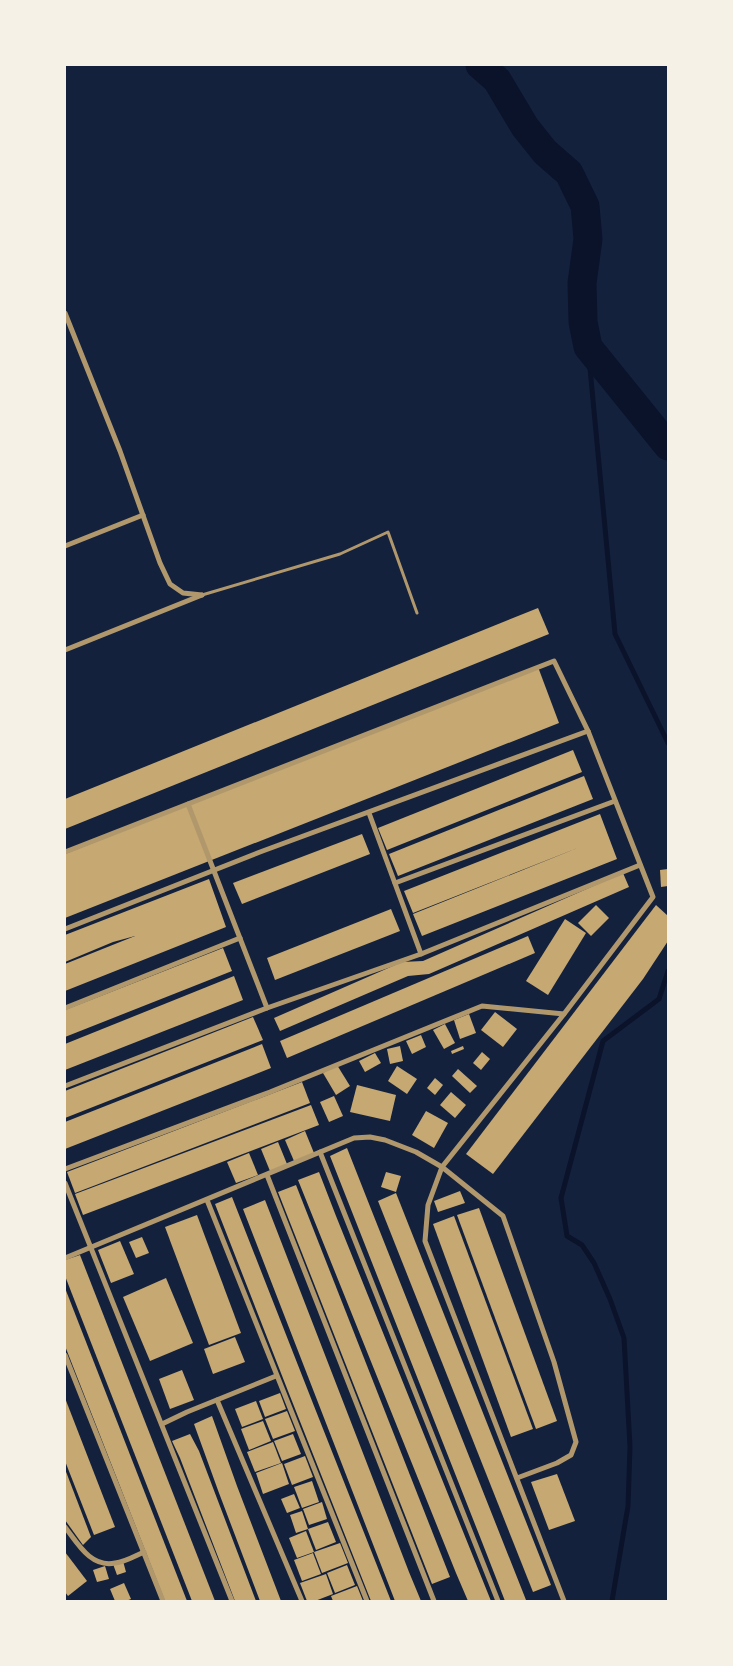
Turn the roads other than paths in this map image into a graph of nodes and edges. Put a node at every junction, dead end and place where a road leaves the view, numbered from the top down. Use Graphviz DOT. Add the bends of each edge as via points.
graph roads {
  1 [pos="65,313"];
  2 [pos="143,515"];
  3 [pos="65,546"];
  4 [pos="202,595"];
  5 [pos="417,613"];
  6 [pos="65,650"];
  7 [pos="588,731"];
  8 [pos="615,801"];
  9 [pos="188,804"];
  10 [pos="369,813"];
  11 [pos="65,852"];
  12 [pos="640,865"];
  13 [pos="214,870"];
  14 [pos="395,883"];
  15 [pos="65,929"];
  16 [pos="240,938"];
  17 [pos="421,954"];
  18 [pos="65,1008"];
  19 [pos="267,1008"];
  20 [pos="564,1014"];
  21 [pos="65,1086"];
  22 [pos="320,1152"];
  23 [pos="442,1167"];
  24 [pos="65,1169"];
  25 [pos="268,1175"];
  26 [pos="65,1183"];
  27 [pos="207,1200"];
  28 [pos="90,1247"];
  29 [pos="65,1258"];
  30 [pos="65,1355"];
  31 [pos="276,1376"];
  32 [pos="217,1400"];
  33 [pos="162,1424"];
  34 [pos="517,1478"];
  35 [pos="65,1527"];
  36 [pos="144,1552"];
  37 [pos="163,1601"];
  38 [pos="232,1601"];
  39 [pos="302,1601"];
  40 [pos="367,1601"];
  41 [pos="434,1601"];
  42 [pos="498,1601"];
  43 [pos="564,1601"];
  1 -- 2 [label="street"];
  2 -- 3 [label="street"];
  2 -- 4 [label="street" via="170,584 183,593"];
  4 -- 5 [label="lane" via="340,554 388,532"];
  4 -- 6 [label="street"];
  7 -- 8 [label="street"];
  7 -- 9 [label="street" via="554,661"];
  7 -- 10 [label="street"];
  8 -- 12 [label="street"];
  8 -- 14 [label="street"];
  9 -- 11 [label="street"];
  9 -- 13 [label="street"];
  10 -- 13 [label="street"];
  10 -- 14 [label="street"];
  12 -- 17 [label="street"];
  12 -- 20 [label="street" via="652,897"];
  13 -- 15 [label="street"];
  13 -- 16 [label="street"];
  14 -- 17 [label="street"];
  16 -- 18 [label="street"];
  16 -- 19 [label="street"];
  17 -- 19 [label="street"];
  19 -- 21 [label="street"];
  20 -- 23 [label="street"];
  20 -- 24 [label="street" via="482,1006 270,1092"];
  22 -- 23 [label="street" via="354,1138 370,1137 416,1152"];
  22 -- 25 [label="street"];
  22 -- 42 [label="street"];
  23 -- 34 [label="street" via="428,1205 425,1241"];
  23 -- 34 [label="street" via="503,1216 554,1362 576,1442 571,1455"];
  25 -- 27 [label="street"];
  25 -- 41 [label="street"];
  26 -- 28 [label="street"];
  27 -- 28 [label="street"];
  27 -- 31 [label="street"];
  28 -- 29 [label="street"];
  28 -- 33 [label="street"];
  30 -- 36 [label="street"];
  31 -- 32 [label="street"];
  31 -- 40 [label="street"];
  32 -- 33 [label="street"];
  32 -- 39 [label="street"];
  33 -- 38 [label="street"];
  34 -- 43 [label="street"];
  35 -- 36 [label="street" via="86,1554 101,1564 116,1563"];
  36 -- 37 [label="street"];
}
